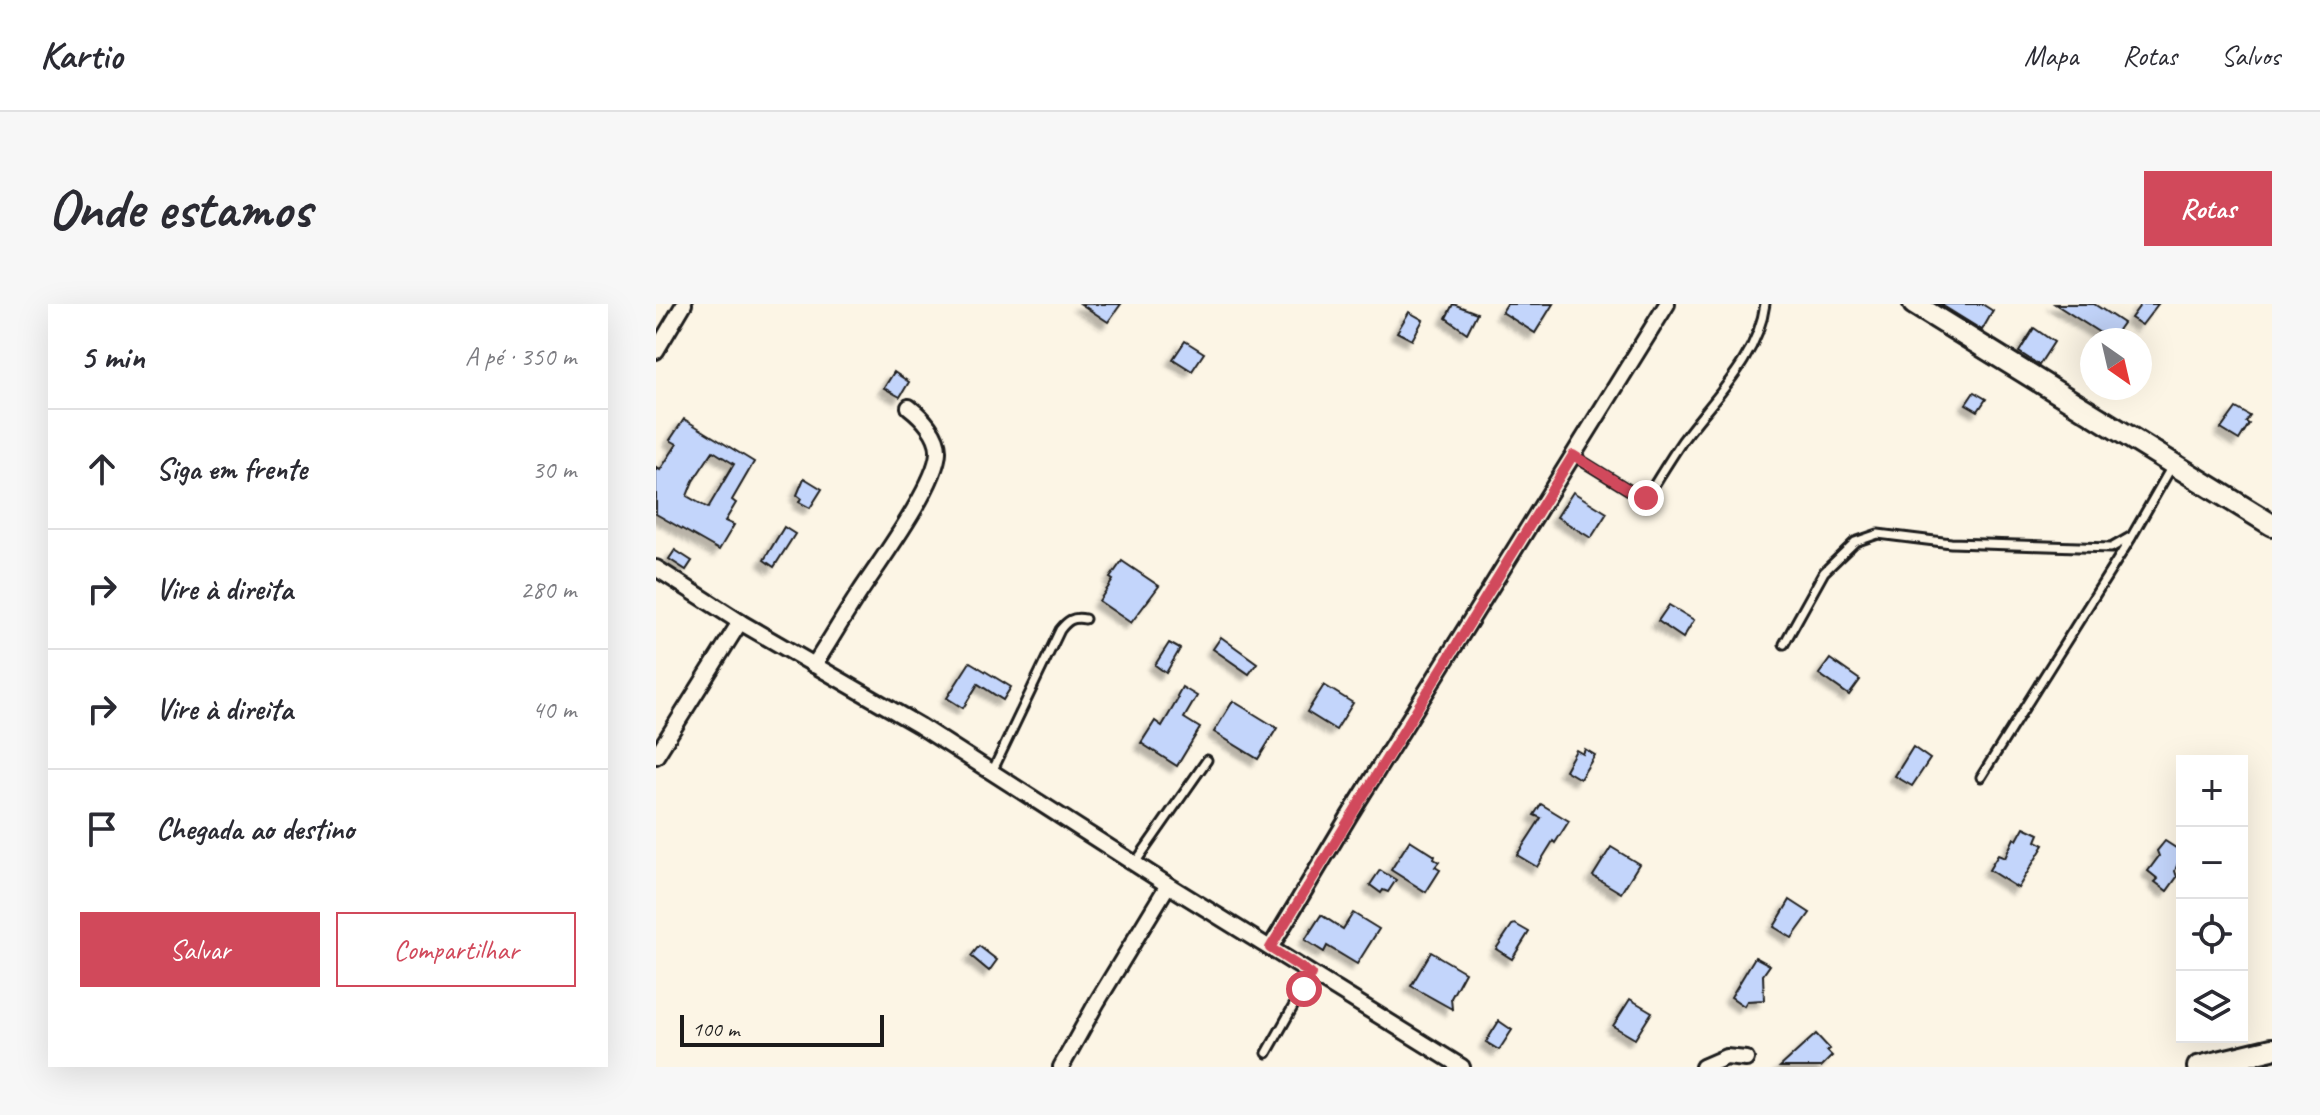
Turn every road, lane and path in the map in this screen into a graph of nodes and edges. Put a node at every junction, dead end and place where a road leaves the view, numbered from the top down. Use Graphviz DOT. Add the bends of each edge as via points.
graph roads {
  1 [pos="684,304"];
  2 [pos="1667,304"];
  3 [pos="1765,304"];
  4 [pos="1914,304"];
  5 [pos="656,351"];
  6 [pos="909,407"];
  7 [pos="1573,455"];
  8 [pos="2173,464"];
  9 [pos="2272,525"];
  10 [pos="2132,536"];
  11 [pos="656,568"];
  12 [pos="1085,619"];
  13 [pos="740,622"];
  14 [pos="1784,644"];
  15 [pos="814,665"];
  16 [pos="656,756"];
  17 [pos="1207,760"];
  18 [pos="992,772"];
  19 [pos="1981,777"];
  20 [pos="1135,863"];
  21 [pos="1168,885"];
  22 [pos="1270,948"];
  23 [pos="1311,974"];
  24 [pos="2272,1049"];
  25 [pos="1267,1053"];
  26 [pos="1746,1059"];
  27 [pos="1061,1067"];
  28 [pos="1462,1067"];
  29 [pos="1703,1067"];
  30 [pos="2198,1067"];
  1 -- 5 [label="street"];
  2 -- 7 [label="street"];
  3 -- 7 [label="lane" via="1751,352 1646,498"];
  4 -- 8 [label="street"];
  6 -- 15 [label="street" via="932,433 936,463 899,533"];
  7 -- 22 [label="street"];
  8 -- 9 [label="street"];
  8 -- 10 [label="lane"];
  10 -- 14 [label="lane" via="2111,548 2093,548 1951,543 1878,534 1855,542 1824,572"];
  10 -- 19 [label="lane"];
  11 -- 13 [label="street"];
  12 -- 18 [label="lane" via="1066,622 1060,630"];
  13 -- 15 [label="street"];
  13 -- 16 [label="street"];
  15 -- 18 [label="street"];
  17 -- 20 [label="lane"];
  18 -- 20 [label="street"];
  20 -- 21 [label="street"];
  21 -- 22 [label="street"];
  21 -- 27 [label="street"];
  22 -- 23 [label="street"];
  23 -- 25 [label="lane"];
  23 -- 28 [label="street"];
  24 -- 30 [label="street"];
  26 -- 29 [label="street" via="1726,1057"];
}
